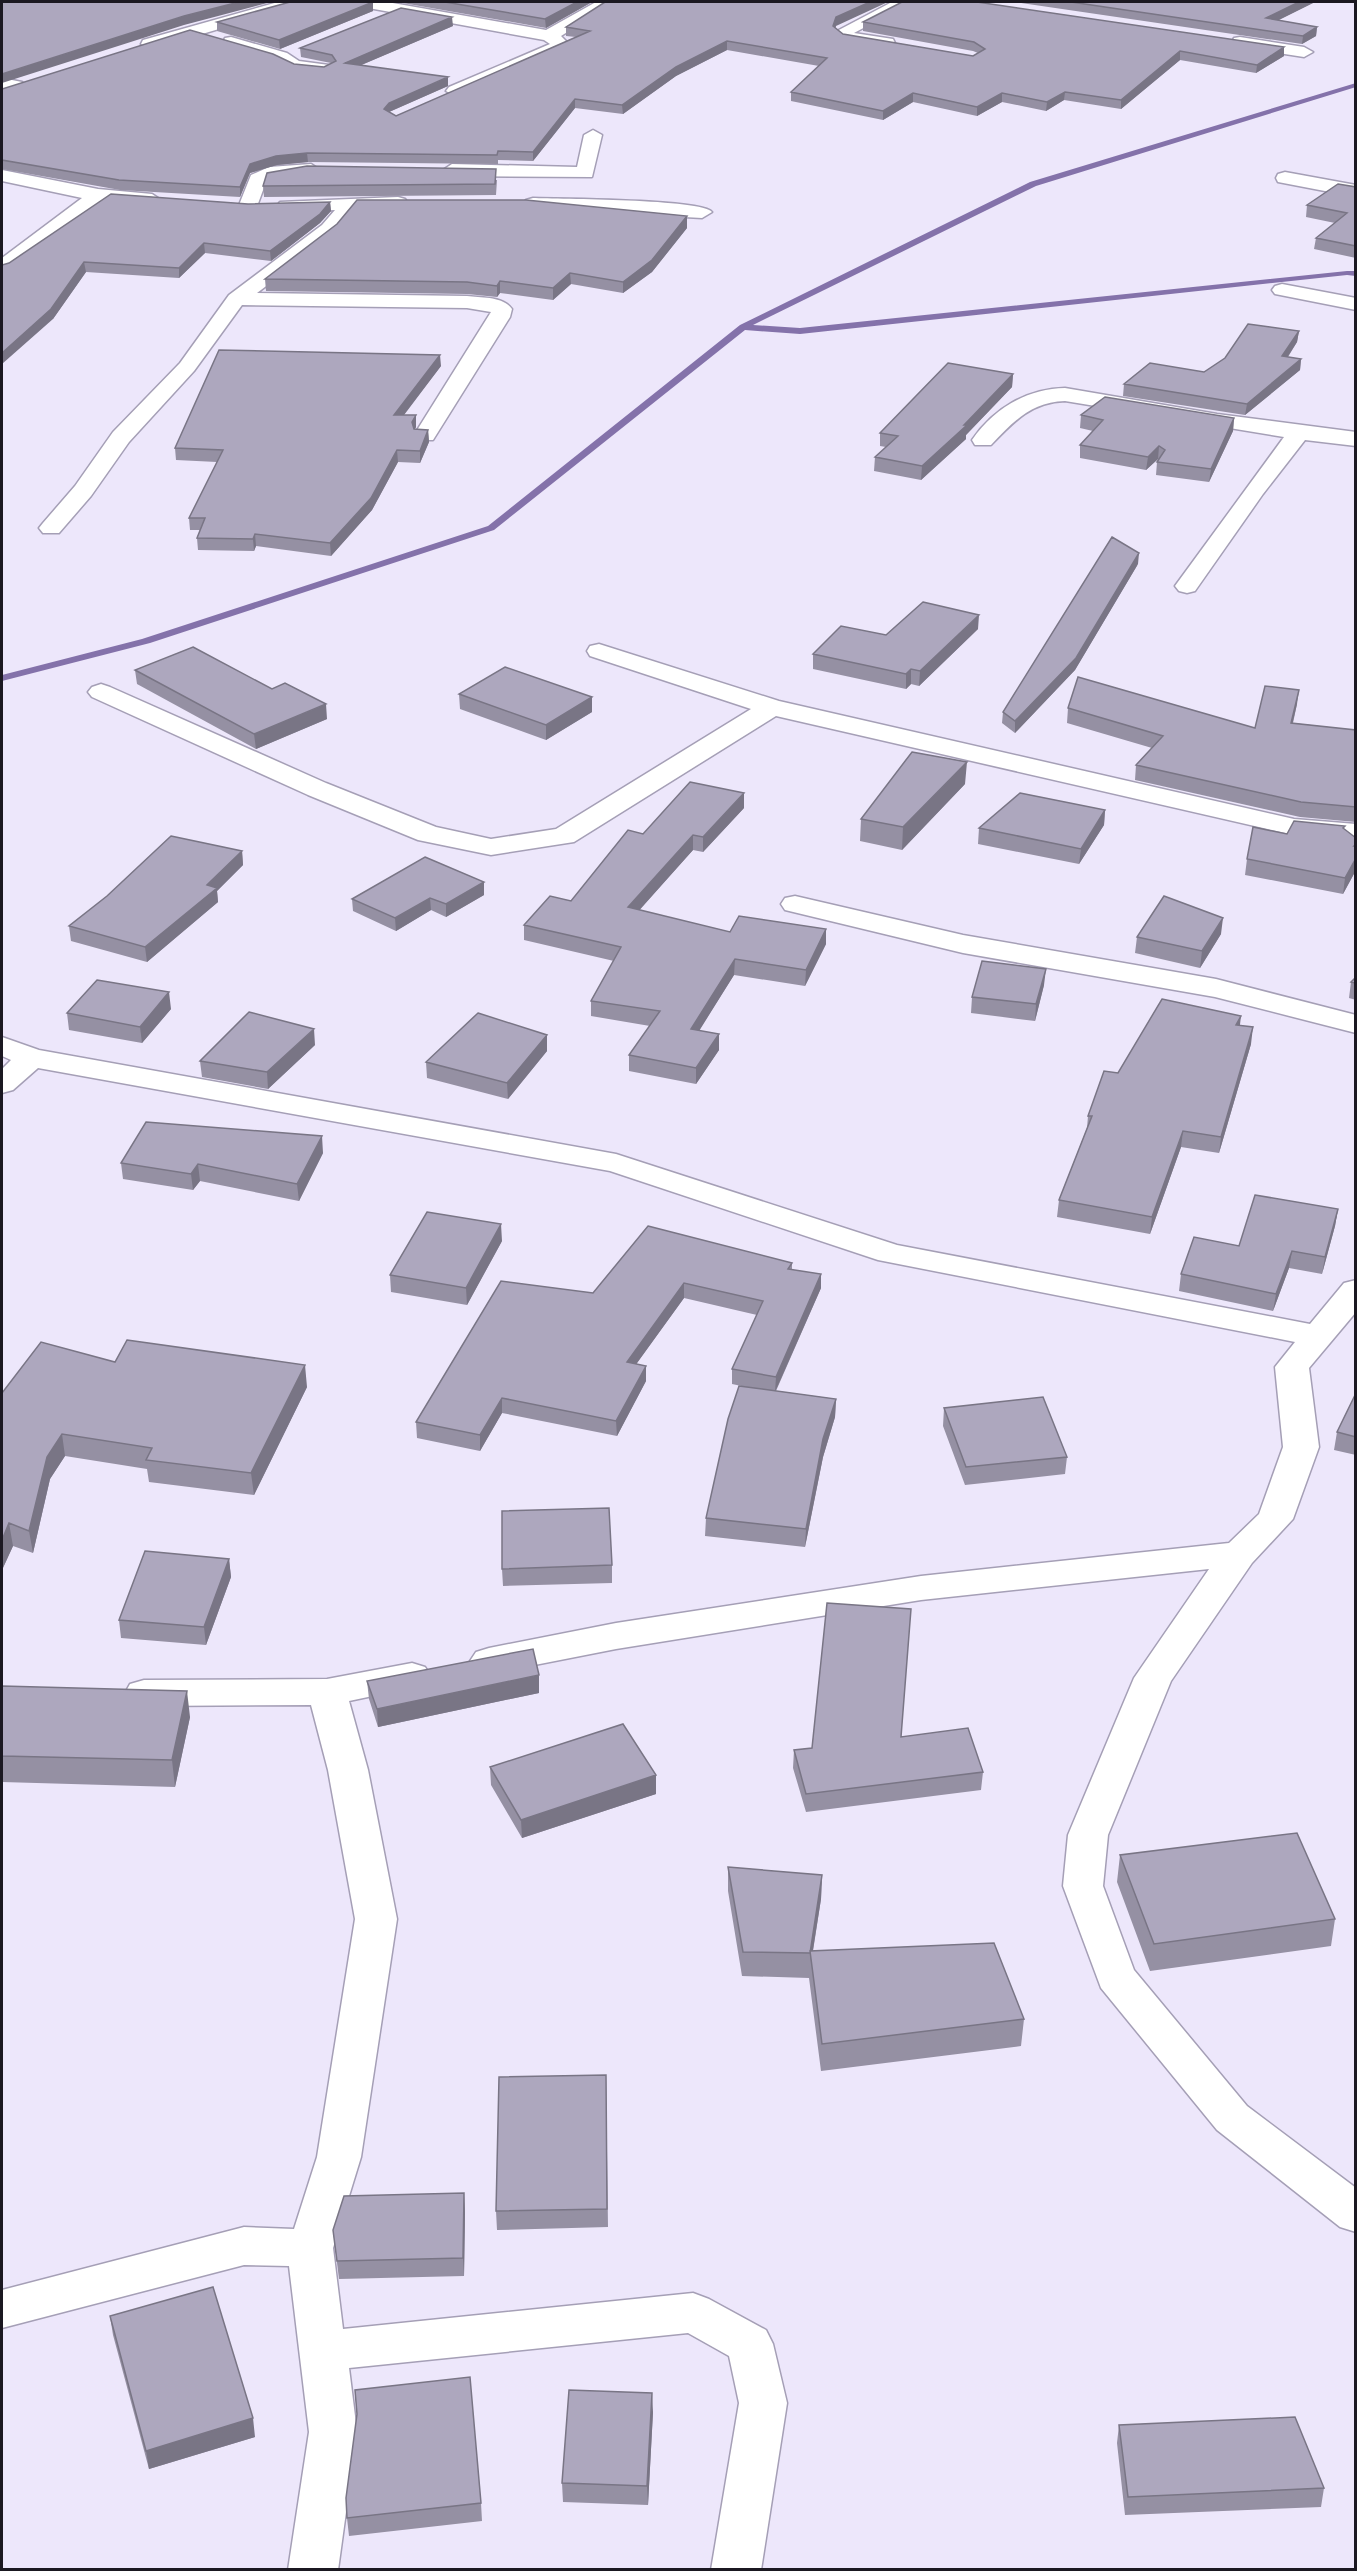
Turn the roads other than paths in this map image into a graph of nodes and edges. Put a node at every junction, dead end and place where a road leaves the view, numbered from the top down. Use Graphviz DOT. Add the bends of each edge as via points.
graph roads {
  1 [pos="294,2"];
  2 [pos="363,2"];
  3 [pos="607,2"];
  4 [pos="904,2"];
  5 [pos="398,9"];
  6 [pos="366,22"];
  7 [pos="191,31"];
  8 [pos="549,36"];
  9 [pos="1221,39"];
  10 [pos="904,46"];
  11 [pos="137,48"];
  12 [pos="302,48"];
  13 [pos="1304,52"];
  14 [pos="280,57"];
  15 [pos="325,69"];
  16 [pos="437,99"];
  17 [pos="593,135"];
  18 [pos="437,169"];
  19 [pos="325,170"];
  20 [pos="585,173"];
  21 [pos="2,176"];
  22 [pos="1285,178"];
  23 [pos="1356,191"];
  24 [pos="98,195"];
  25 [pos="167,201"];
  26 [pos="418,203"];
  27 [pos="226,204"];
  28 [pos="509,204"];
  29 [pos="249,205"];
  30 [pos="350,205"];
  31 [pos="590,206"];
  32 [pos="702,212"];
  33 [pos="2,267"];
  34 [pos="1282,290"];
  35 [pos="236,299"];
  36 [pos="1356,304"];
  37 [pos="1299,433"];
  38 [pos="425,435"];
  39 [pos="1356,439"];
  40 [pos="983,440"];
  41 [pos="51,528"];
  42 [pos="1187,586"];
  43 [pos="599,651"];
  44 [pos="101,692"];
  45 [pos="772,707"];
  46 [pos="1356,832"];
  47 [pos="795,904"];
  48 [pos="1356,1024"];
  49 [pos="2,1046"];
  50 [pos="32,1058"];
  51 [pos="2,1084"];
  52 [pos="1356,1290"];
  53 [pos="1318,1336"];
  54 [pos="1239,1554"];
  55 [pos="327,1692"];
  56 [pos="106,1693"];
  57 [pos="1356,2214"];
  58 [pos="310,2248"];
  59 [pos="2,2309"];
  60 [pos="323,2351"];
  61 [pos="313,2570"];
  62 [pos="736,2570"];
  1 -- 7 [label="street"];
  2 -- 5 [label="street"];
  3 -- 8 [label="street"];
  4 -- 10 [label="street" via="843,32 847,37"];
  5 -- 6 [label="street"];
  5 -- 8 [label="street"];
  7 -- 11 [label="street"];
  7 -- 14 [label="street"];
  8 -- 16 [label="street" via="559,42 556,47"];
  9 -- 13 [label="street"];
  12 -- 14 [label="street"];
  14 -- 15 [label="street" via="291,65"];
  17 -- 20 [label="street"];
  18 -- 20 [label="street"];
  19 -- 29 [label="street" via="269,173 258,179"];
  20 -- 31 [label="street"];
  21 -- 24 [label="street"];
  22 -- 23 [label="street"];
  24 -- 25 [label="street"];
  24 -- 33 [label="street"];
  26 -- 30 [label="street"];
  27 -- 29 [label="street"];
  28 -- 31 [label="street"];
  29 -- 30 [label="street"];
  30 -- 35 [label="street" via="329,229"];
  31 -- 32 [label="street"];
  34 -- 36 [label="street"];
  35 -- 38 [label="street" via="467,302 502,309"];
  35 -- 41 [label="street" via="187,367 121,437"];
  37 -- 39 [label="street"];
  37 -- 40 [label="street" via="1077,394 1058,394 1020,404"];
  37 -- 42 [label="street" via="1271,465 1258,489"];
  43 -- 45 [label="street"];
  44 -- 45 [label="street" via="428,834 491,847 564,836"];
  45 -- 46 [label="street" via="1294,827"];
  47 -- 48 [label="street" via="963,944 1216,988"];
  49 -- 50 [label="street"];
  50 -- 51 [label="street"];
  50 -- 53 [label="street" via="616,1163 890,1253"];
  52 -- 53 [label="street"];
  53 -- 54 [label="street" via="1292,1367 1301,1447 1275,1520"];
  54 -- 55 [label="street" via="921,1588 616,1636"];
  54 -- 57 [label="street" via="1154,1678 1088,1835 1083,1886 1116,1977 1232,2118"];
  55 -- 56 [label="street"];
  55 -- 58 [label="street" via="348,1770 376,1919 339,2157"];
  58 -- 59 [label="street" via="244,2246"];
  58 -- 60 [label="street"];
  60 -- 61 [label="street" via="333,2432"];
  60 -- 62 [label="street" via="693,2313 750,2344 764,2403"];
}
